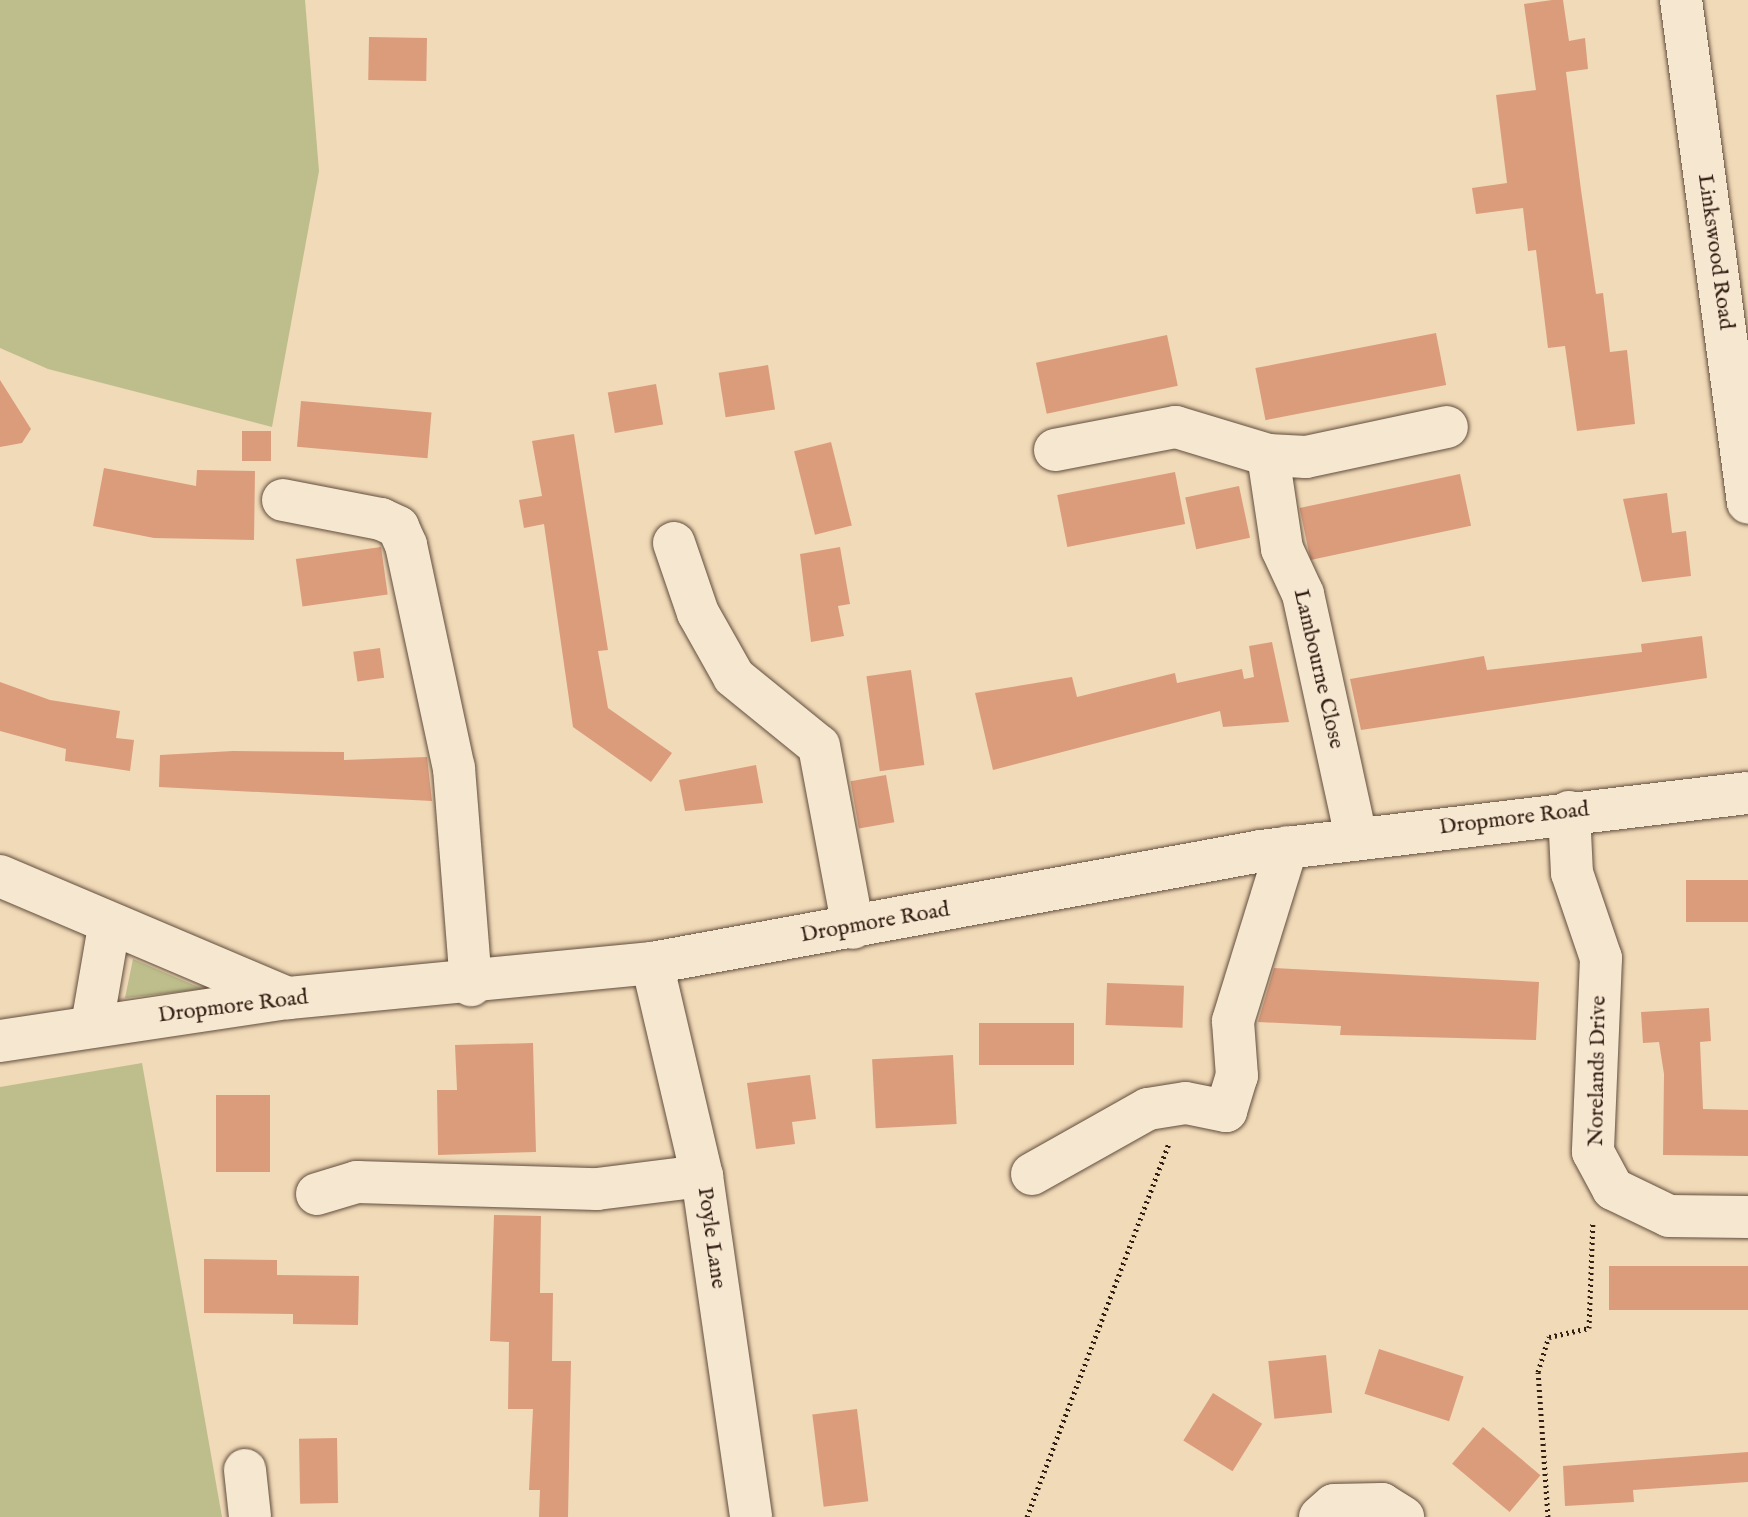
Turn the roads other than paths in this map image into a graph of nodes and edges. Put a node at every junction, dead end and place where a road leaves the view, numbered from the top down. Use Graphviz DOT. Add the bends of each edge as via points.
graph roads {
  1 [pos="1681,0"];
  2 [pos="1447,427"];
  3 [pos="1055,450"];
  4 [pos="1268,455"];
  5 [pos="283,500"];
  6 [pos="1748,503"];
  7 [pos="674,543"];
  8 [pos="1748,793"];
  9 [pos="1569,812"];
  10 [pos="1356,838"];
  11 [pos="1287,847"];
  12 [pos="0,876"];
  13 [pos="109,927"];
  14 [pos="853,928"];
  15 [pos="652,963"];
  16 [pos="471,985"];
  17 [pos="289,998"];
  18 [pos="92,1025"];
  19 [pos="0,1041"];
  20 [pos="1032,1174"];
  21 [pos="702,1176"];
  22 [pos="317,1194"];
  23 [pos="1748,1217"];
  24 [pos="245,1470"];
  25 [pos="250,1517"];
  26 [pos="751,1517"];
  27 [pos="1320,1517"];
  28 [pos="1403,1517"];
  1 -- 6 [label="street, Linkswood Road"];
  2 -- 4 [label="street" via="1306,457"];
  3 -- 4 [label="street" via="1176,427"];
  4 -- 10 [label="street, Lambourne Close" via="1282,549 1303,594"];
  5 -- 16 [label="street" via="381,519 398,527 406,545 454,768"];
  7 -- 14 [label="street" via="698,613 734,677 819,746"];
  8 -- 9 [label="street, Dropmore Road"];
  9 -- 10 [label="street, Dropmore Road"];
  9 -- 23 [label="street, Norelands Drive" via="1572,873 1601,958 1593,1152 1613,1189 1669,1216"];
  10 -- 11 [label="street, Dropmore Road"];
  11 -- 14 [label="street, Dropmore Road"];
  11 -- 20 [label="street" via="1233,1021 1237,1076 1226,1111 1186,1103 1148,1109"];
  12 -- 13 [label="street"];
  13 -- 17 [label="street"];
  13 -- 18 [label="street"];
  14 -- 15 [label="street, Dropmore Road"];
  15 -- 16 [label="street, Dropmore Road"];
  15 -- 21 [label="street, Poyle Lane"];
  16 -- 17 [label="street, Dropmore Road"];
  17 -- 18 [label="street, Dropmore Road"];
  18 -- 19 [label="street, Dropmore Road"];
  21 -- 22 [label="street" via="597,1189 357,1182"];
  21 -- 26 [label="street, Poyle Lane"];
  24 -- 25 [label="street"];
  27 -- 28 [label="street" via="1334,1505 1382,1504"];
}
